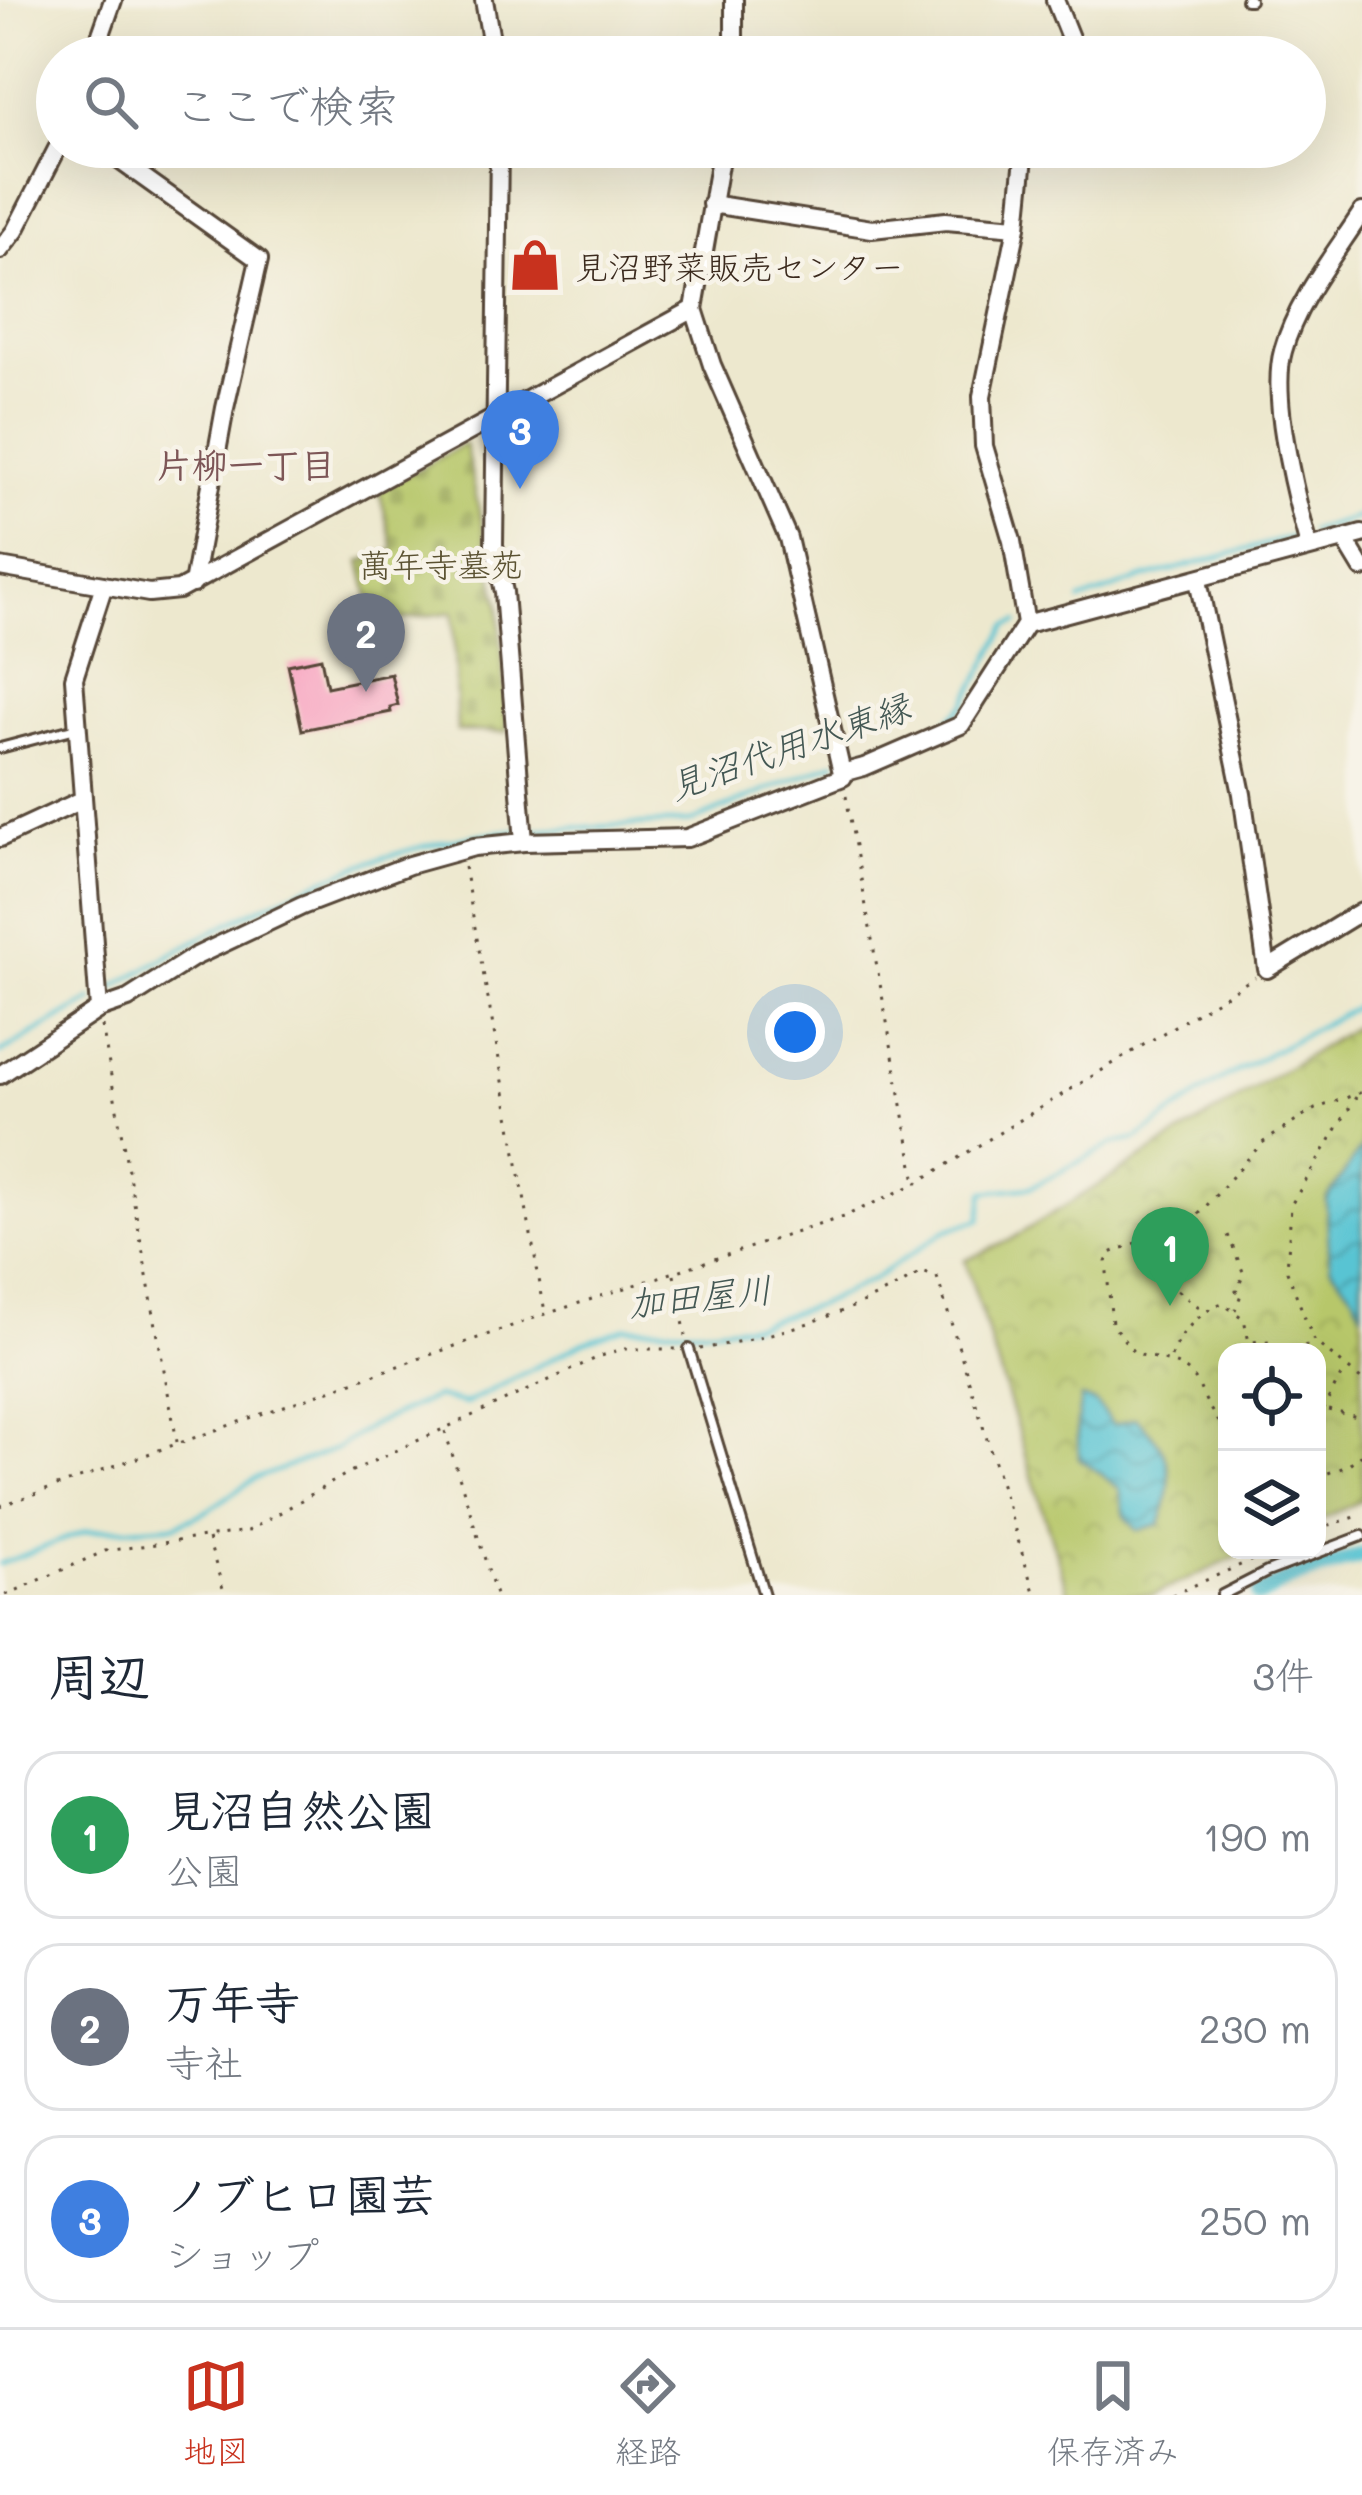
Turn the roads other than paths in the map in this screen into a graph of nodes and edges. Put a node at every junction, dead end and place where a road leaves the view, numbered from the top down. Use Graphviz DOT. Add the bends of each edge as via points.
graph roads {
  1 [pos="112,0"];
  2 [pos="484,0"];
  3 [pos="734,0"];
  4 [pos="1054,0"];
  5 [pos="100,36"];
  6 [pos="490,36"];
  7 [pos="734,36"];
  8 [pos="1069,36"];
  9 [pos="45,168"];
  10 [pos="130,168"];
  11 [pos="499,168"];
  12 [pos="718,168"];
  13 [pos="1023,168"];
  14 [pos="711,204"];
  15 [pos="1362,212"];
  16 [pos="1017,227"];
  17 [pos="8,228"];
  18 [pos="0,250"];
  19 [pos="694,309"];
  20 [pos="497,415"];
  21 [pos="1353,537"];
  22 [pos="1310,546"];
  23 [pos="0,567"];
  24 [pos="1362,568"];
  25 [pos="1198,580"];
  26 [pos="193,584"];
  27 [pos="104,585"];
  28 [pos="1026,624"];
  29 [pos="80,727"];
  30 [pos="0,748"];
  31 [pos="843,777"];
  32 [pos="82,800"];
  33 [pos="0,838"];
  34 [pos="524,842"];
  35 [pos="1362,911"];
  36 [pos="99,1009"];
  37 [pos="0,1075"];
  38 [pos="688,1344"];
  39 [pos="1362,1535"];
  40 [pos="764,1595"];
  41 [pos="1222,1595"];
  1 -- 5 [label="street"];
  2 -- 6 [label="street"];
  3 -- 7 [label="street"];
  4 -- 8 [label="street"];
  9 -- 17 [label="street"];
  10 -- 26 [label="street" via="259,260"];
  11 -- 20 [label="street"];
  12 -- 14 [label="street"];
  13 -- 16 [label="street"];
  14 -- 16 [label="street" via="872,229 946,221"];
  14 -- 19 [label="street"];
  15 -- 22 [label="street" via="1283,349 1277,384"];
  16 -- 28 [label="street" via="982,396 985,446"];
  17 -- 18 [label="street"];
  19 -- 20 [label="street"];
  19 -- 28 [label="street" via="788,538 842,773 961,725"];
  20 -- 26 [label="street"];
  20 -- 34 [label="street" via="494,544"];
  21 -- 22 [label="street"];
  21 -- 24 [label="street"];
  22 -- 25 [label="street"];
  23 -- 27 [label="street"];
  25 -- 28 [label="street"];
  25 -- 35 [label="street" via="1267,969"];
  26 -- 27 [label="street" via="149,592"];
  27 -- 29 [label="street" via="74,678"];
  29 -- 30 [label="lane"];
  29 -- 32 [label="street"];
  31 -- 34 [label="street" via="687,838"];
  32 -- 33 [label="street"];
  32 -- 36 [label="street"];
  34 -- 36 [label="street" via="409,865 302,907"];
  36 -- 37 [label="street"];
  38 -- 40 [label="lane"];
  39 -- 41 [label="lane"];
}
